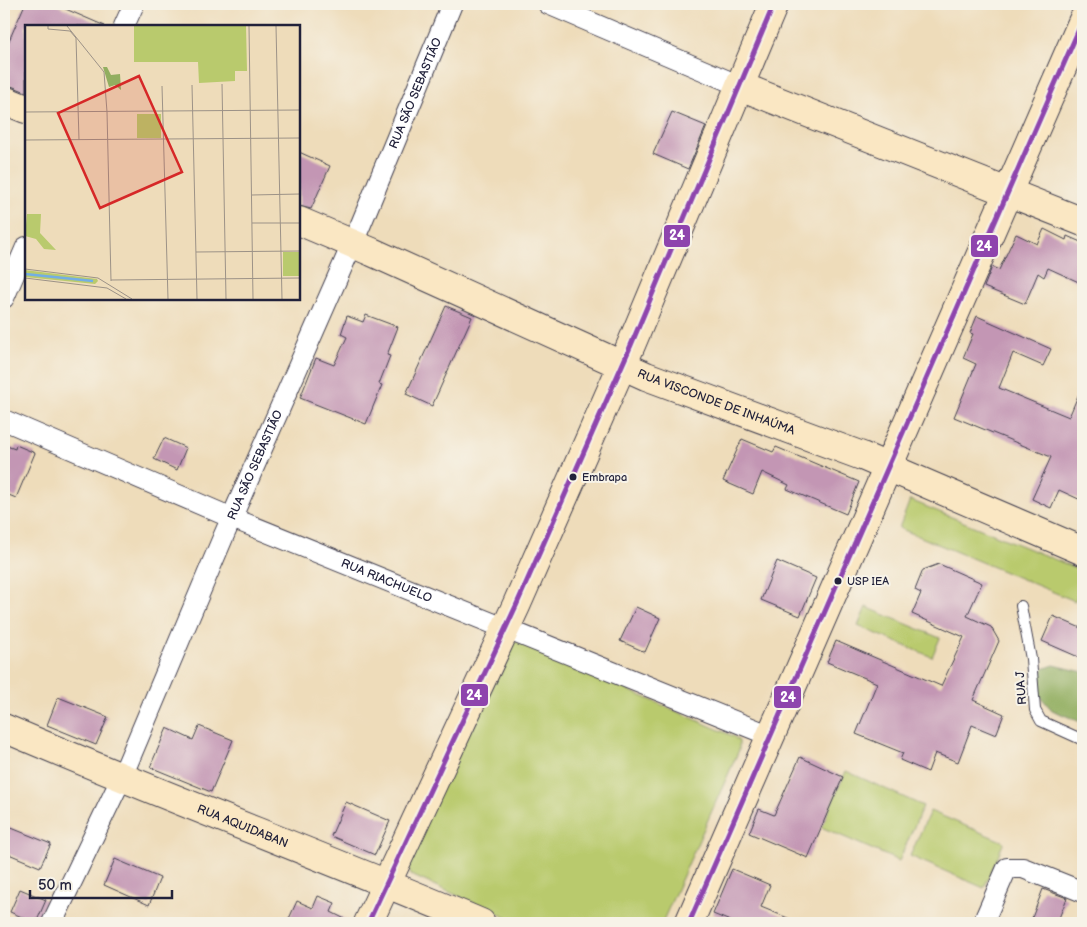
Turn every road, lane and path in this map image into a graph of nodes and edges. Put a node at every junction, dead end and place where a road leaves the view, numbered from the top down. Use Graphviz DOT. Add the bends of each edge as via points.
graph roads {
  1 [pos="134,4"];
  2 [pos="452,4"];
  3 [pos="548,4"];
  4 [pos="774,4"];
  5 [pos="1083,20"];
  6 [pos="124,25"];
  7 [pos="740,86"];
  8 [pos="4,100"];
  9 [pos="25,109"];
  10 [pos="1008,190"];
  11 [pos="300,221"];
  12 [pos="1083,222"];
  13 [pos="352,244"];
  14 [pos="25,249"];
  15 [pos="4,298"];
  16 [pos="622,365"];
  17 [pos="4,420"];
  18 [pos="887,467"];
  19 [pos="232,518"];
  20 [pos="1083,551"];
  21 [pos="1021,606"];
  22 [pos="507,628"];
  23 [pos="4,728"];
  24 [pos="771,736"];
  25 [pos="1083,740"];
  26 [pos="121,779"];
  27 [pos="386,883"];
  28 [pos="1083,892"];
  29 [pos="52,923"];
  30 [pos="368,923"];
  31 [pos="481,923"];
  32 [pos="689,923"];
  33 [pos="983,923"];
  1 -- 6 [label="street"];
  2 -- 13 [label="street, RUA SÃO SEBASTIÃO"];
  3 -- 7 [label="street"];
  4 -- 7 [label="main road"];
  5 -- 10 [label="main road"];
  7 -- 10 [label="main road"];
  7 -- 16 [label="main road"];
  8 -- 9 [label="main road"];
  10 -- 12 [label="main road"];
  10 -- 18 [label="main road"];
  11 -- 13 [label="main road, RUA VISCONDE DE INHAÚMA"];
  13 -- 16 [label="main road, RUA VISCONDE DE INHAÚMA"];
  13 -- 19 [label="street, RUA SÃO SEBASTIÃO"];
  14 -- 15 [label="street"];
  16 -- 18 [label="main road, RUA VISCONDE DE INHAÚMA"];
  16 -- 22 [label="main road"];
  17 -- 19 [label="street, RUA RIACHUELO"];
  18 -- 20 [label="main road, RUA VISCONDE DE INHAÚMA"];
  18 -- 24 [label="main road"];
  19 -- 22 [label="street, RUA RIACHUELO"];
  19 -- 26 [label="street, RUA SÃO SEBASTIÃO"];
  21 -- 25 [label="lane, RUA J" via="1031,659 1035,710 1041,721"];
  22 -- 24 [label="street, RUA RIACHUELO"];
  22 -- 27 [label="main road"];
  23 -- 26 [label="main road, RUA AQUIDABAN"];
  24 -- 32 [label="main road"];
  26 -- 27 [label="main road, RUA AQUIDABAN"];
  26 -- 29 [label="street, RUA SÃO SEBASTIÃO"];
  27 -- 30 [label="main road"];
  27 -- 31 [label="main road, RUA AQUIDABAN"];
  28 -- 33 [label="street" via="1023,868 1007,868"];
}
